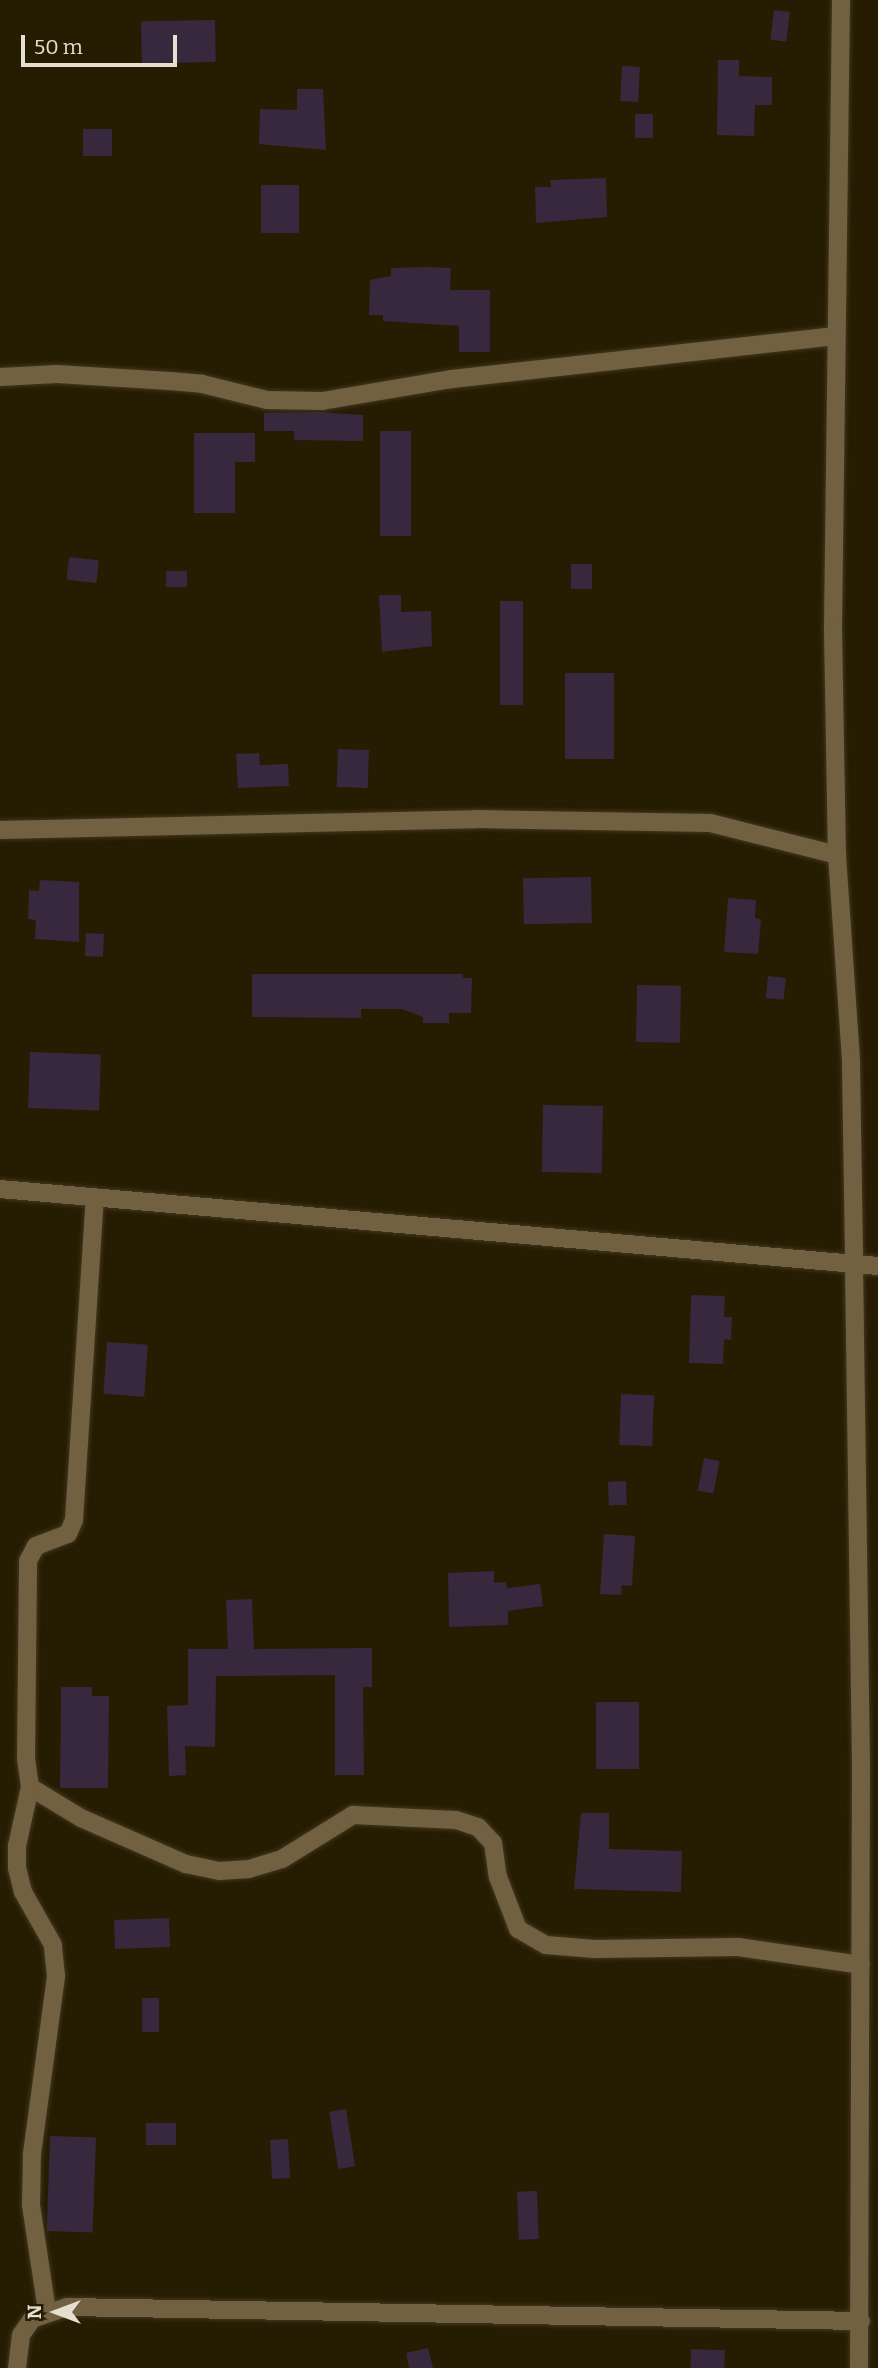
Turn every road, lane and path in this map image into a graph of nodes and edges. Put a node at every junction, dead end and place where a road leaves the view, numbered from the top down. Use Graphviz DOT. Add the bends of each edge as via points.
graph roads {
  1 [pos="841,0"];
  2 [pos="836,336"];
  3 [pos="0,377"];
  4 [pos="0,830"];
  5 [pos="837,855"];
  6 [pos="0,1189"];
  7 [pos="94,1198"];
  8 [pos="854,1264"];
  9 [pos="878,1266"];
  10 [pos="30,1787"];
  11 [pos="861,1965"];
  12 [pos="47,2311"];
  13 [pos="861,2321"];
  14 [pos="17,2368"];
  15 [pos="859,2368"];
  1 -- 2 [label="street"];
  2 -- 3 [label="street" via="452,379 322,401 267,400 170,381 57,374"];
  2 -- 5 [label="street" via="833,629"];
  4 -- 5 [label="street" via="476,819 710,823"];
  5 -- 8 [label="street" via="850,1063"];
  6 -- 7 [label="street"];
  7 -- 8 [label="street"];
  7 -- 10 [label="street" via="74,1520 68,1534 36,1546 28,1562 26,1758"];
  8 -- 9 [label="street"];
  8 -- 11 [label="street"];
  10 -- 11 [label="street" via="82,1818 186,1864 219,1871 249,1869 282,1859 353,1815 456,1821 478,1827 493,1843 498,1877 518,1929 546,1945 595,1950 738,1947"];
  10 -- 12 [label="street" via="17,1868 23,1892 52,1945 56,1976 32,2154 31,2205"];
  11 -- 13 [label="street"];
  12 -- 13 [label="street" via="67,2307"];
  12 -- 14 [label="street" via="32,2319 21,2335"];
  13 -- 15 [label="street"];
}
